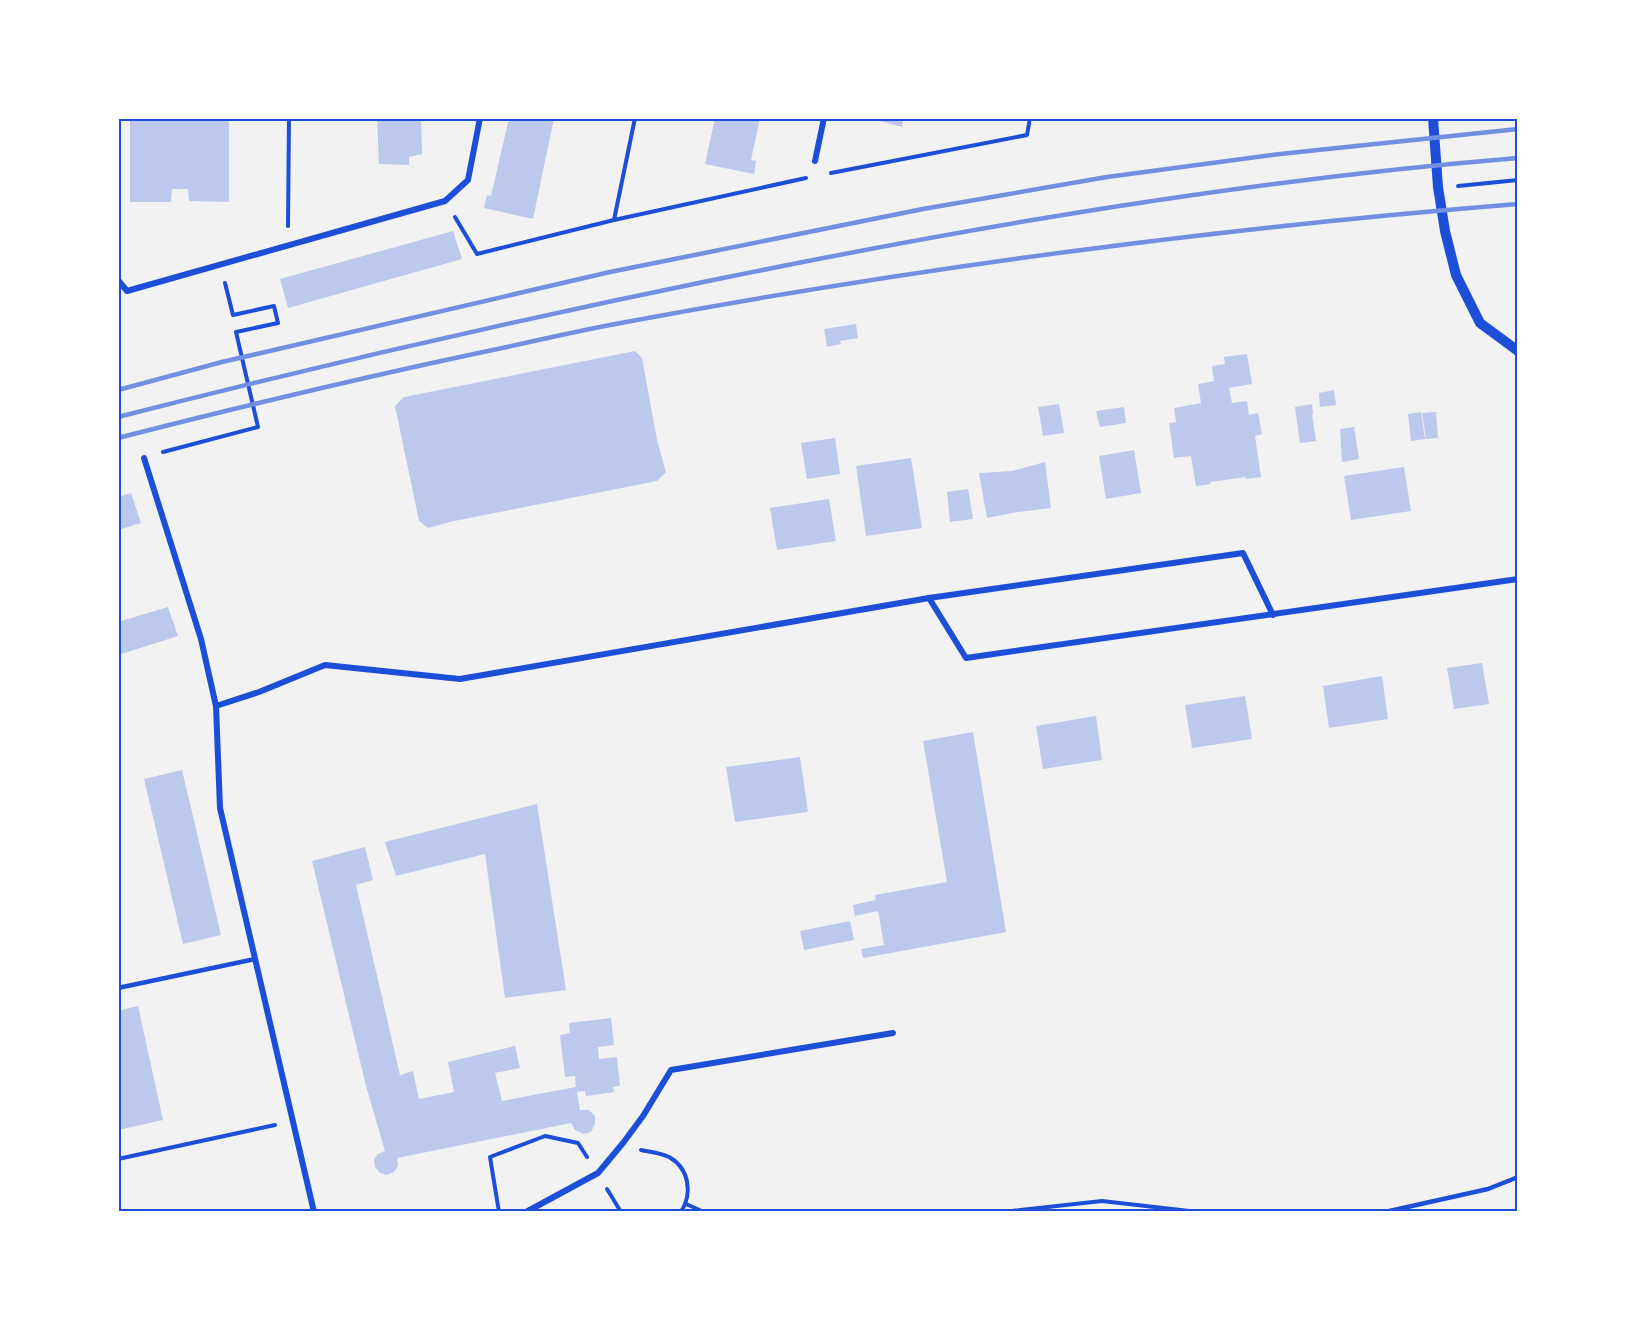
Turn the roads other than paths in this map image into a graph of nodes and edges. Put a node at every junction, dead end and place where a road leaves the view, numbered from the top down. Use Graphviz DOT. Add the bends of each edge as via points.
graph roads {
  1 [pos="480,118"];
  2 [pos="824,118"];
  3 [pos="1432,118"];
  4 [pos="815,161"];
  5 [pos="118,280"];
  6 [pos="1518,351"];
  7 [pos="144,458"];
  8 [pos="1518,579"];
  9 [pos="929,598"];
  10 [pos="1273,615"];
  11 [pos="216,706"];
  12 [pos="255,959"];
  13 [pos="118,988"];
  14 [pos="893,1033"];
  15 [pos="1518,1177"];
  16 [pos="314,1212"];
  17 [pos="526,1212"];
  18 [pos="1385,1212"];
  1 -- 5 [label="street" via="468,180 445,201 127,291"];
  2 -- 4 [label="street"];
  3 -- 6 [label="street" via="1438,187 1456,275 1480,323"];
  7 -- 11 [label="street" via="201,639"];
  8 -- 10 [label="street"];
  9 -- 10 [label="street" via="966,658"];
  9 -- 10 [label="street" via="1243,553"];
  9 -- 11 [label="street" via="460,679 325,665"];
  11 -- 12 [label="street" via="220,808"];
  12 -- 13 [label="lane"];
  12 -- 16 [label="street"];
  14 -- 17 [label="street" via="670,1070 643,1116 598,1173"];
  15 -- 18 [label="lane" via="1488,1189"];
}
